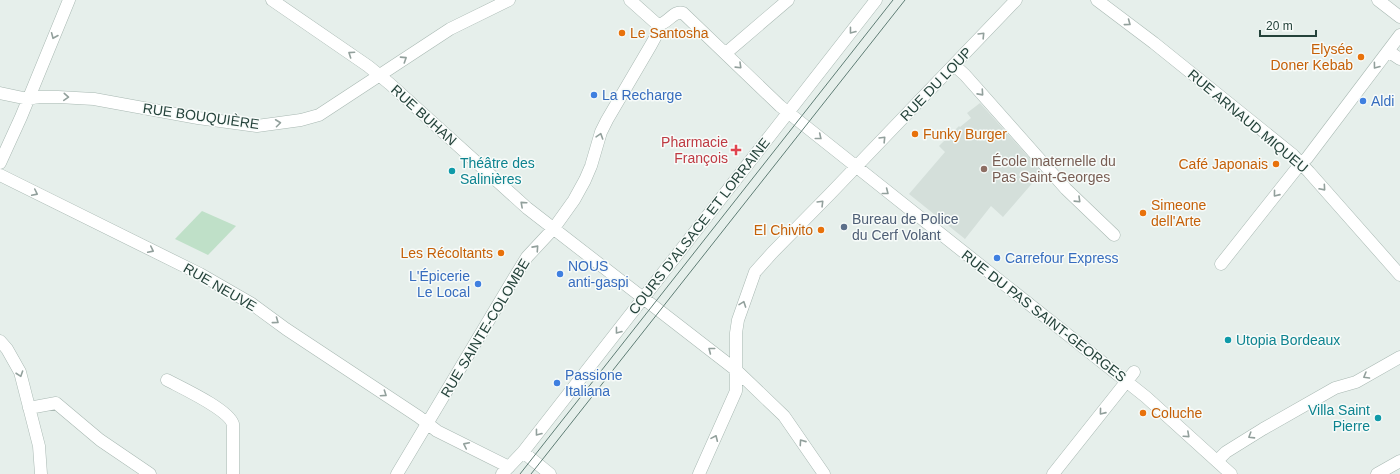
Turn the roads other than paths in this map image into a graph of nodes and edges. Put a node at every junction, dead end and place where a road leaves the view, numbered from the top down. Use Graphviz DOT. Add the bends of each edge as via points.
graph roads {
  1 [pos="69,0"];
  2 [pos="272,0"];
  3 [pos="509,0"];
  4 [pos="630,0"];
  5 [pos="788,0"];
  6 [pos="876,0"];
  7 [pos="1016,0"];
  8 [pos="1097,0"];
  9 [pos="1378,0"];
  10 [pos="1400,17"];
  11 [pos="658,25"];
  12 [pos="1400,35"];
  13 [pos="1388,51"];
  14 [pos="726,53"];
  15 [pos="1400,59"];
  16 [pos="954,65"];
  17 [pos="379,75"];
  18 [pos="0,93"];
  19 [pos="28,99"];
  20 [pos="788,112"];
  21 [pos="0,163"];
  22 [pos="1301,163"];
  23 [pos="856,167"];
  24 [pos="0,175"];
  25 [pos="554,228"];
  26 [pos="1114,235"];
  27 [pos="1221,264"];
  28 [pos="1400,275"];
  29 [pos="643,298"];
  30 [pos="0,341"];
  31 [pos="1400,357"];
  32 [pos="736,370"];
  33 [pos="1130,377"];
  34 [pos="167,380"];
  35 [pos="29,408"];
  36 [pos="427,423"];
  37 [pos="523,452"];
  38 [pos="1218,461"];
  39 [pos="1400,461"];
  40 [pos="506,470"];
  41 [pos="41,474"];
  42 [pos="150,474"];
  43 [pos="233,474"];
  44 [pos="397,474"];
  45 [pos="550,474"];
  46 [pos="699,474"];
  47 [pos="824,474"];
  48 [pos="1053,474"];
  49 [pos="1231,474"];
  50 [pos="1377,474"];
  1 -- 19 [label="street, one-way"];
  17 -- 2 [label="street, RUE BUHAN, one-way"];
  17 -- 3 [label="street, RUE BOUQUIÈRE, one-way" via="450,29"];
  4 -- 11 [label="street"];
  5 -- 14 [label="street"];
  6 -- 20 [label="street, COURS D'ALSACE ET LORRAINE, one-way"];
  16 -- 7 [label="street, RUE DU LOUP, one-way"];
  8 -- 22 [label="street, RUE ARNAUD MIQUEU, one-way"];
  9 -- 10 [label="street"];
  11 -- 14 [label="street, RUE DU PAS SAINT-GEORGES" via="664,24 674,14 684,12"];
  25 -- 11 [label="street, RUE SAINTE-COLOMBE, one-way" via="585,180 601,132 657,34"];
  12 -- 13 [label="street"];
  13 -- 15 [label="street"];
  13 -- 22 [label="street, one-way"];
  14 -- 20 [label="street, RUE DU PAS SAINT-GEORGES, one-way"];
  23 -- 16 [label="street, RUE DU LOUP, one-way"];
  16 -- 26 [label="street, one-way" via="1066,189"];
  19 -- 17 [label="street, RUE BOUQUIÈRE, one-way" via="94,99 257,126 319,115"];
  25 -- 17 [label="street, RUE BUHAN, one-way" via="527,208"];
  18 -- 19 [label="street, RUE BOUQUIÈRE"];
  19 -- 21 [label="street"];
  20 -- 23 [label="street, RUE DU PAS SAINT-GEORGES, one-way"];
  20 -- 29 [label="street, COURS D'ALSACE ET LORRAINE"];
  22 -- 27 [label="street, one-way"];
  22 -- 28 [label="street, RUE ARNAUD MIQUEU, one-way"];
  32 -- 23 [label="street, RUE DU LOUP, one-way" via="738,320 755,272"];
  23 -- 33 [label="street, RUE DU PAS SAINT-GEORGES, one-way"];
  24 -- 36 [label="street, RUE NEUVE, one-way" via="211,280 252,304"];
  25 -- 29 [label="street, RUE BUHAN"];
  36 -- 25 [label="street, RUE SAINTE-COLOMBE, one-way" via="527,257"];
  32 -- 29 [label="street, RUE BUHAN, one-way"];
  29 -- 37 [label="street, COURS D'ALSACE ET LORRAINE, one-way"];
  30 -- 35 [label="street, one-way" via="7,348 20,372"];
  31 -- 38 [label="street, one-way" via="1356,382 1335,388 1263,429 1226,452"];
  46 -- 32 [label="street, RUE DU LOUP, one-way" via="736,391"];
  47 -- 32 [label="street, RUE BUHAN, one-way" via="784,416"];
  33 -- 38 [label="street, RUE DU PAS SAINT-GEORGES, one-way" via="1146,397"];
  33 -- 48 [label="street, one-way"];
  34 -- 43 [label="street" via="204,400 231,419"];
  35 -- 41 [label="street" via="39,446"];
  35 -- 42 [label="street" via="56,403 100,440"];
  40 -- 36 [label="street, RUE NEUVE, one-way"];
  36 -- 44 [label="street, RUE SAINTE-COLOMBE"];
  37 -- 40 [label="street, COURS D'ALSACE ET LORRAINE"];
  37 -- 45 [label="street"];
  38 -- 49 [label="street, RUE DU PAS SAINT-GEORGES"];
  39 -- 50 [label="street"];
}
